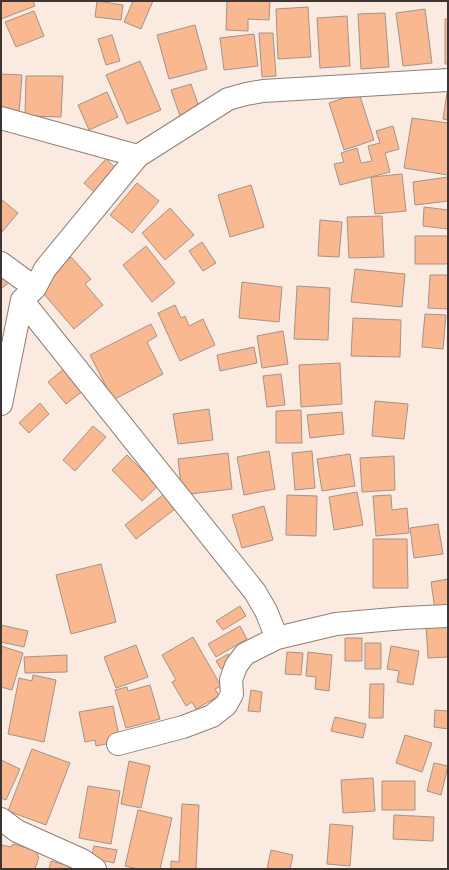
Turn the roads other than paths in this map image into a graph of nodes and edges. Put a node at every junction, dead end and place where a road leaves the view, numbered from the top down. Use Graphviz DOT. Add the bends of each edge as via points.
graph roads {
  1 [pos="448,80"];
  2 [pos="1,118"];
  3 [pos="138,156"];
  4 [pos="1,263"];
  5 [pos="28,294"];
  6 [pos="1,404"];
  7 [pos="448,616"];
  8 [pos="277,638"];
  9 [pos="118,744"];
  10 [pos="1,819"];
  11 [pos="95,869"];
  1 -- 3 [label="street" via="264,90 246,94 228,99"];
  2 -- 3 [label="street"];
  3 -- 5 [label="street"];
  4 -- 5 [label="street"];
  5 -- 6 [label="street"];
  5 -- 8 [label="street" via="255,592"];
  7 -- 8 [label="street" via="336,624"];
  8 -- 9 [label="street" via="245,654 233,673 232,694 226,705 212,716"];
  10 -- 11 [label="street" via="17,831 82,860"];
}
